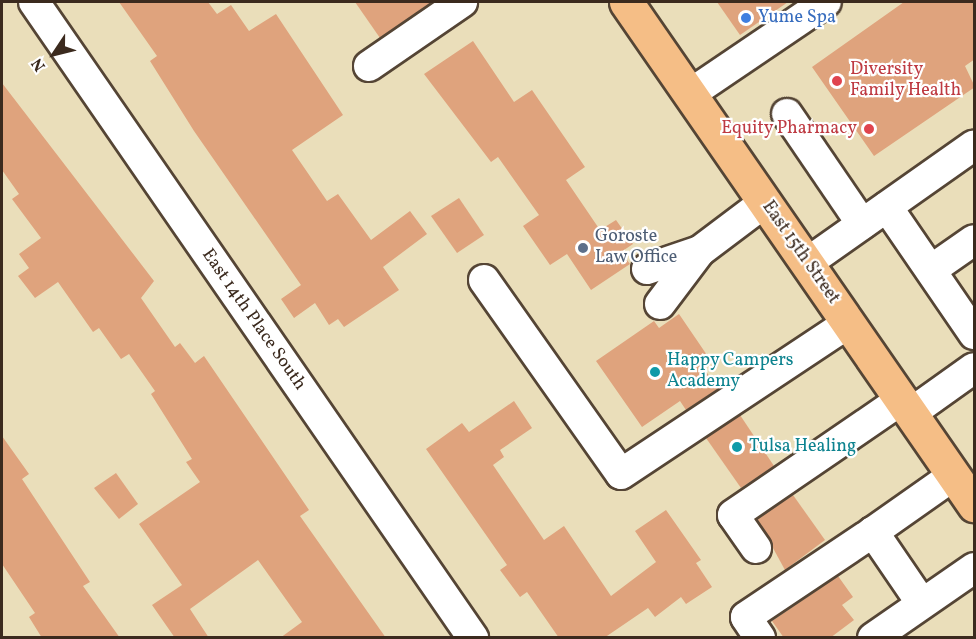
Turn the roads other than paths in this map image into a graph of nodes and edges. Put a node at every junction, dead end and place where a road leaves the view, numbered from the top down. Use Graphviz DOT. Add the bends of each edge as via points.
graph roads {
  1 [pos="34,2"];
  2 [pos="462,2"];
  3 [pos="626,2"];
  4 [pos="826,2"];
  5 [pos="369,66"];
  6 [pos="690,94"];
  7 [pos="787,114"];
  8 [pos="975,145"];
  9 [pos="765,202"];
  10 [pos="887,207"];
  11 [pos="862,224"];
  12 [pos="975,240"];
  13 [pos="700,251"];
  14 [pos="807,263"];
  15 [pos="647,269"];
  16 [pos="931,270"];
  17 [pos="484,280"];
  18 [pos="660,304"];
  19 [pos="848,323"];
  20 [pos="975,334"];
  21 [pos="975,368"];
  22 [pos="906,406"];
  23 [pos="954,475"];
  24 [pos="975,505"];
  25 [pos="873,532"];
  26 [pos="756,548"];
  27 [pos="975,568"];
  28 [pos="914,592"];
  29 [pos="473,638"];
  30 [pos="760,638"];
  31 [pos="873,638"];
  1 -- 29 [label="street, East 14th Place South"];
  2 -- 5 [label="street"];
  3 -- 6 [label="main road, East 15th Street"];
  4 -- 6 [label="street"];
  6 -- 9 [label="main road, East 15th Street"];
  7 -- 11 [label="street"];
  8 -- 10 [label="street"];
  9 -- 13 [label="street"];
  9 -- 14 [label="main road, East 15th Street"];
  10 -- 11 [label="street"];
  10 -- 16 [label="street"];
  11 -- 14 [label="street"];
  12 -- 16 [label="street"];
  13 -- 15 [label="street"];
  13 -- 18 [label="street"];
  14 -- 19 [label="main road, East 15th Street"];
  16 -- 20 [label="street"];
  17 -- 19 [label="street" via="621,474"];
  19 -- 22 [label="main road, East 15th Street"];
  21 -- 22 [label="street"];
  22 -- 23 [label="main road, East 15th Street"];
  22 -- 26 [label="street" via="733,515"];
  23 -- 24 [label="main road, East 15th Street"];
  23 -- 25 [label="street"];
  25 -- 28 [label="street"];
  25 -- 30 [label="street" via="746,617"];
  27 -- 31 [label="street"];
}
